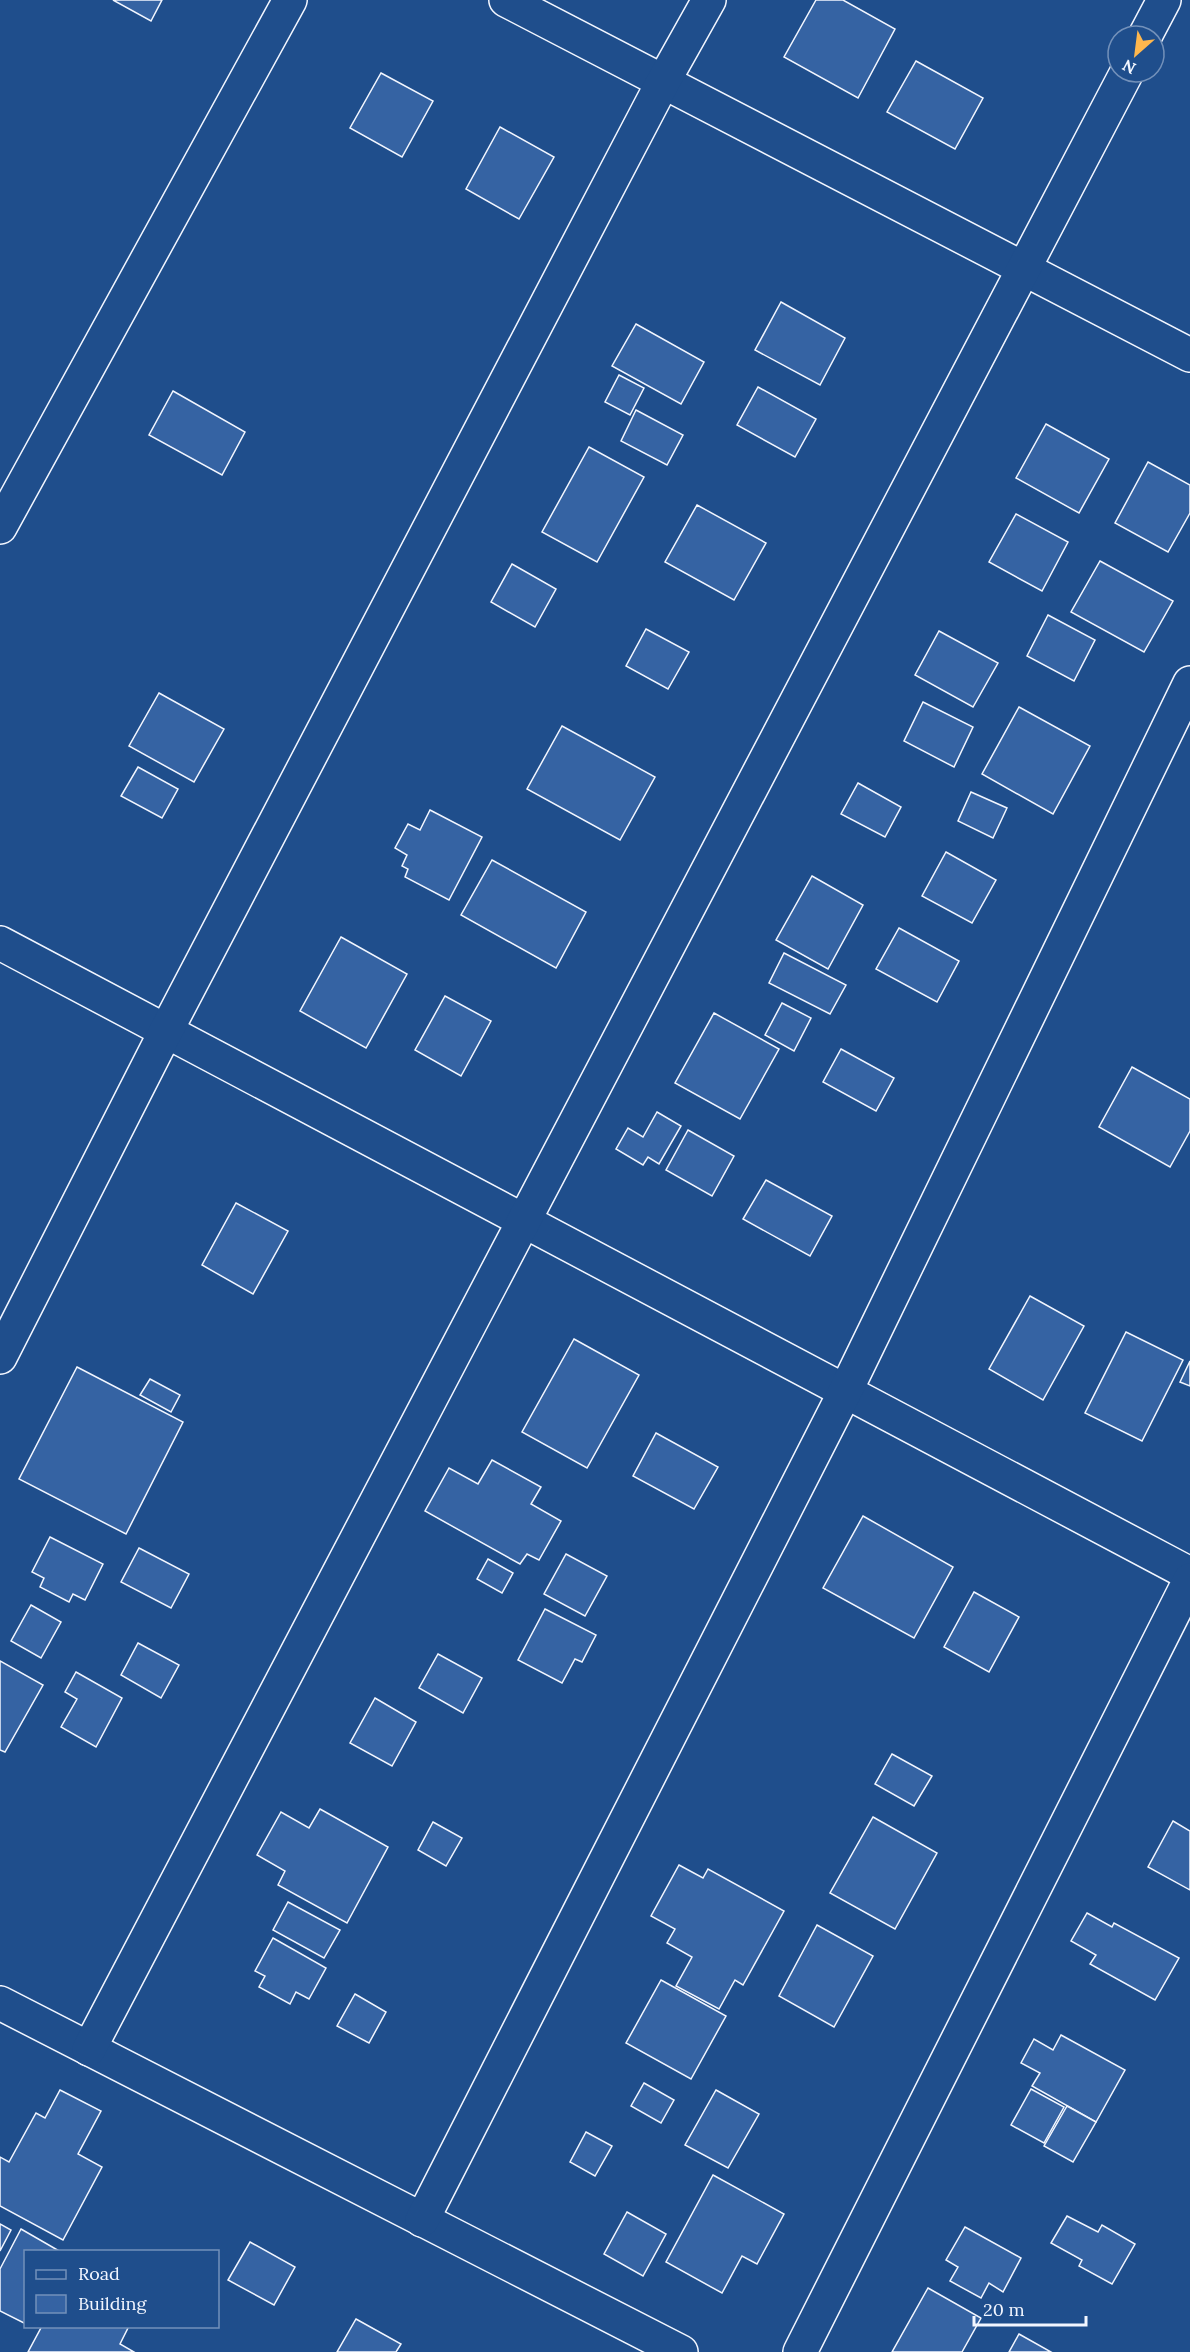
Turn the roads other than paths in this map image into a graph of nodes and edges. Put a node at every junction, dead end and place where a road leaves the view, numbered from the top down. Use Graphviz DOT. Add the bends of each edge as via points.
graph roads {
  1 [pos="290,0"];
  2 [pos="506,0"];
  3 [pos="709,0"];
  4 [pos="1164,0"];
  5 [pos="1151,24"];
  6 [pos="663,81"];
  7 [pos="1121,84"];
  8 [pos="1025,269"];
  9 [pos="1190,355"];
  10 [pos="0,527"];
  11 [pos="1190,683"];
  12 [pos="0,944"];
  13 [pos="166,1031"];
  14 [pos="523,1220"];
  15 [pos="0,1357"];
  16 [pos="845,1392"];
  17 [pos="1190,1574"];
  18 [pos="1190,1580"];
  19 [pos="0,2003"];
  20 [pos="89,2049"];
  21 [pos="422,2220"];
  22 [pos="681,2352"];
  23 [pos="800,2352"];
  1 -- 10 [label="street"];
  2 -- 6 [label="street"];
  3 -- 6 [label="street"];
  4 -- 5 [label="street"];
  6 -- 8 [label="street"];
  6 -- 13 [label="street"];
  7 -- 8 [label="street"];
  8 -- 9 [label="street"];
  8 -- 14 [label="street"];
  11 -- 16 [label="street"];
  12 -- 13 [label="street"];
  13 -- 14 [label="street"];
  13 -- 15 [label="street"];
  14 -- 16 [label="street"];
  14 -- 20 [label="street"];
  16 -- 17 [label="street"];
  16 -- 21 [label="street"];
  18 -- 23 [label="street"];
  19 -- 20 [label="street"];
  20 -- 21 [label="street"];
  21 -- 22 [label="street"];
}
